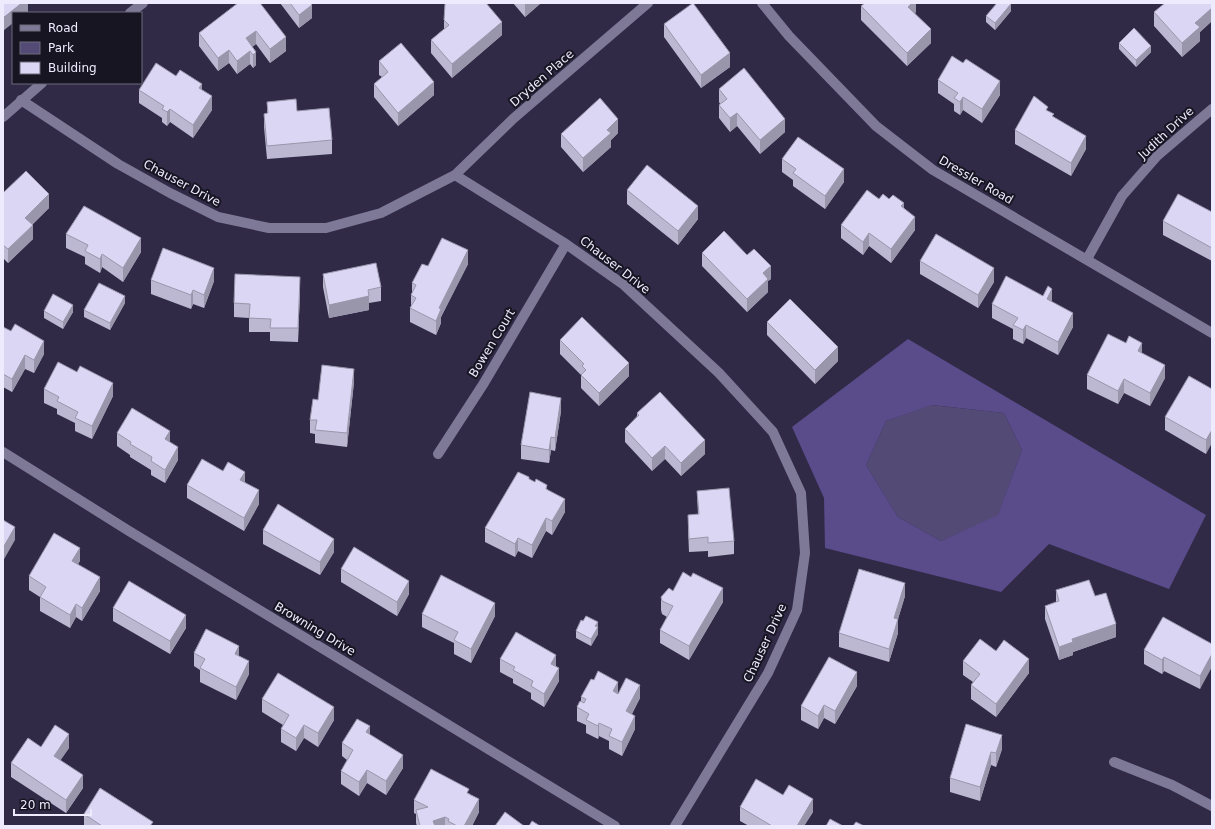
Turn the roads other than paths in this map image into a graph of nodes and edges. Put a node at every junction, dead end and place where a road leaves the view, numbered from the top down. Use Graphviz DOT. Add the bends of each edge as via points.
graph roads {
  1 [pos="143,3"];
  2 [pos="648,3"];
  3 [pos="762,3"];
  4 [pos="131,12"];
  5 [pos="41,84"];
  6 [pos="21,100"];
  7 [pos="1212,109"];
  8 [pos="3,117"];
  9 [pos="455,175"];
  10 [pos="566,244"];
  11 [pos="1087,259"];
  12 [pos="1212,333"];
  13 [pos="3,452"];
  14 [pos="438,454"];
  15 [pos="1114,762"];
  16 [pos="1212,806"];
  17 [pos="615,826"];
  18 [pos="675,826"];
  1 -- 4 [label="street"];
  2 -- 9 [label="street, Dryden Place" via="514,118"];
  3 -- 11 [label="street, Dressler Road" via="789,36 876,126 933,170"];
  5 -- 6 [label="street"];
  6 -- 8 [label="street"];
  6 -- 9 [label="street, Chauser Drive" via="118,164 170,193 218,217 269,228 326,228 380,214"];
  7 -- 11 [label="street, Judith Drive" via="1157,156 1122,196"];
  9 -- 10 [label="street, Chauser Drive"];
  10 -- 14 [label="street, Bowen Court" via="484,383"];
  10 -- 18 [label="street, Chauser Drive" via="624,285 719,373 773,432 801,493 805,553 797,610 768,673"];
  11 -- 12 [label="street, Dressler Road"];
  13 -- 17 [label="street, Browning Drive"];
  15 -- 16 [label="street" via="1172,785"];
}
